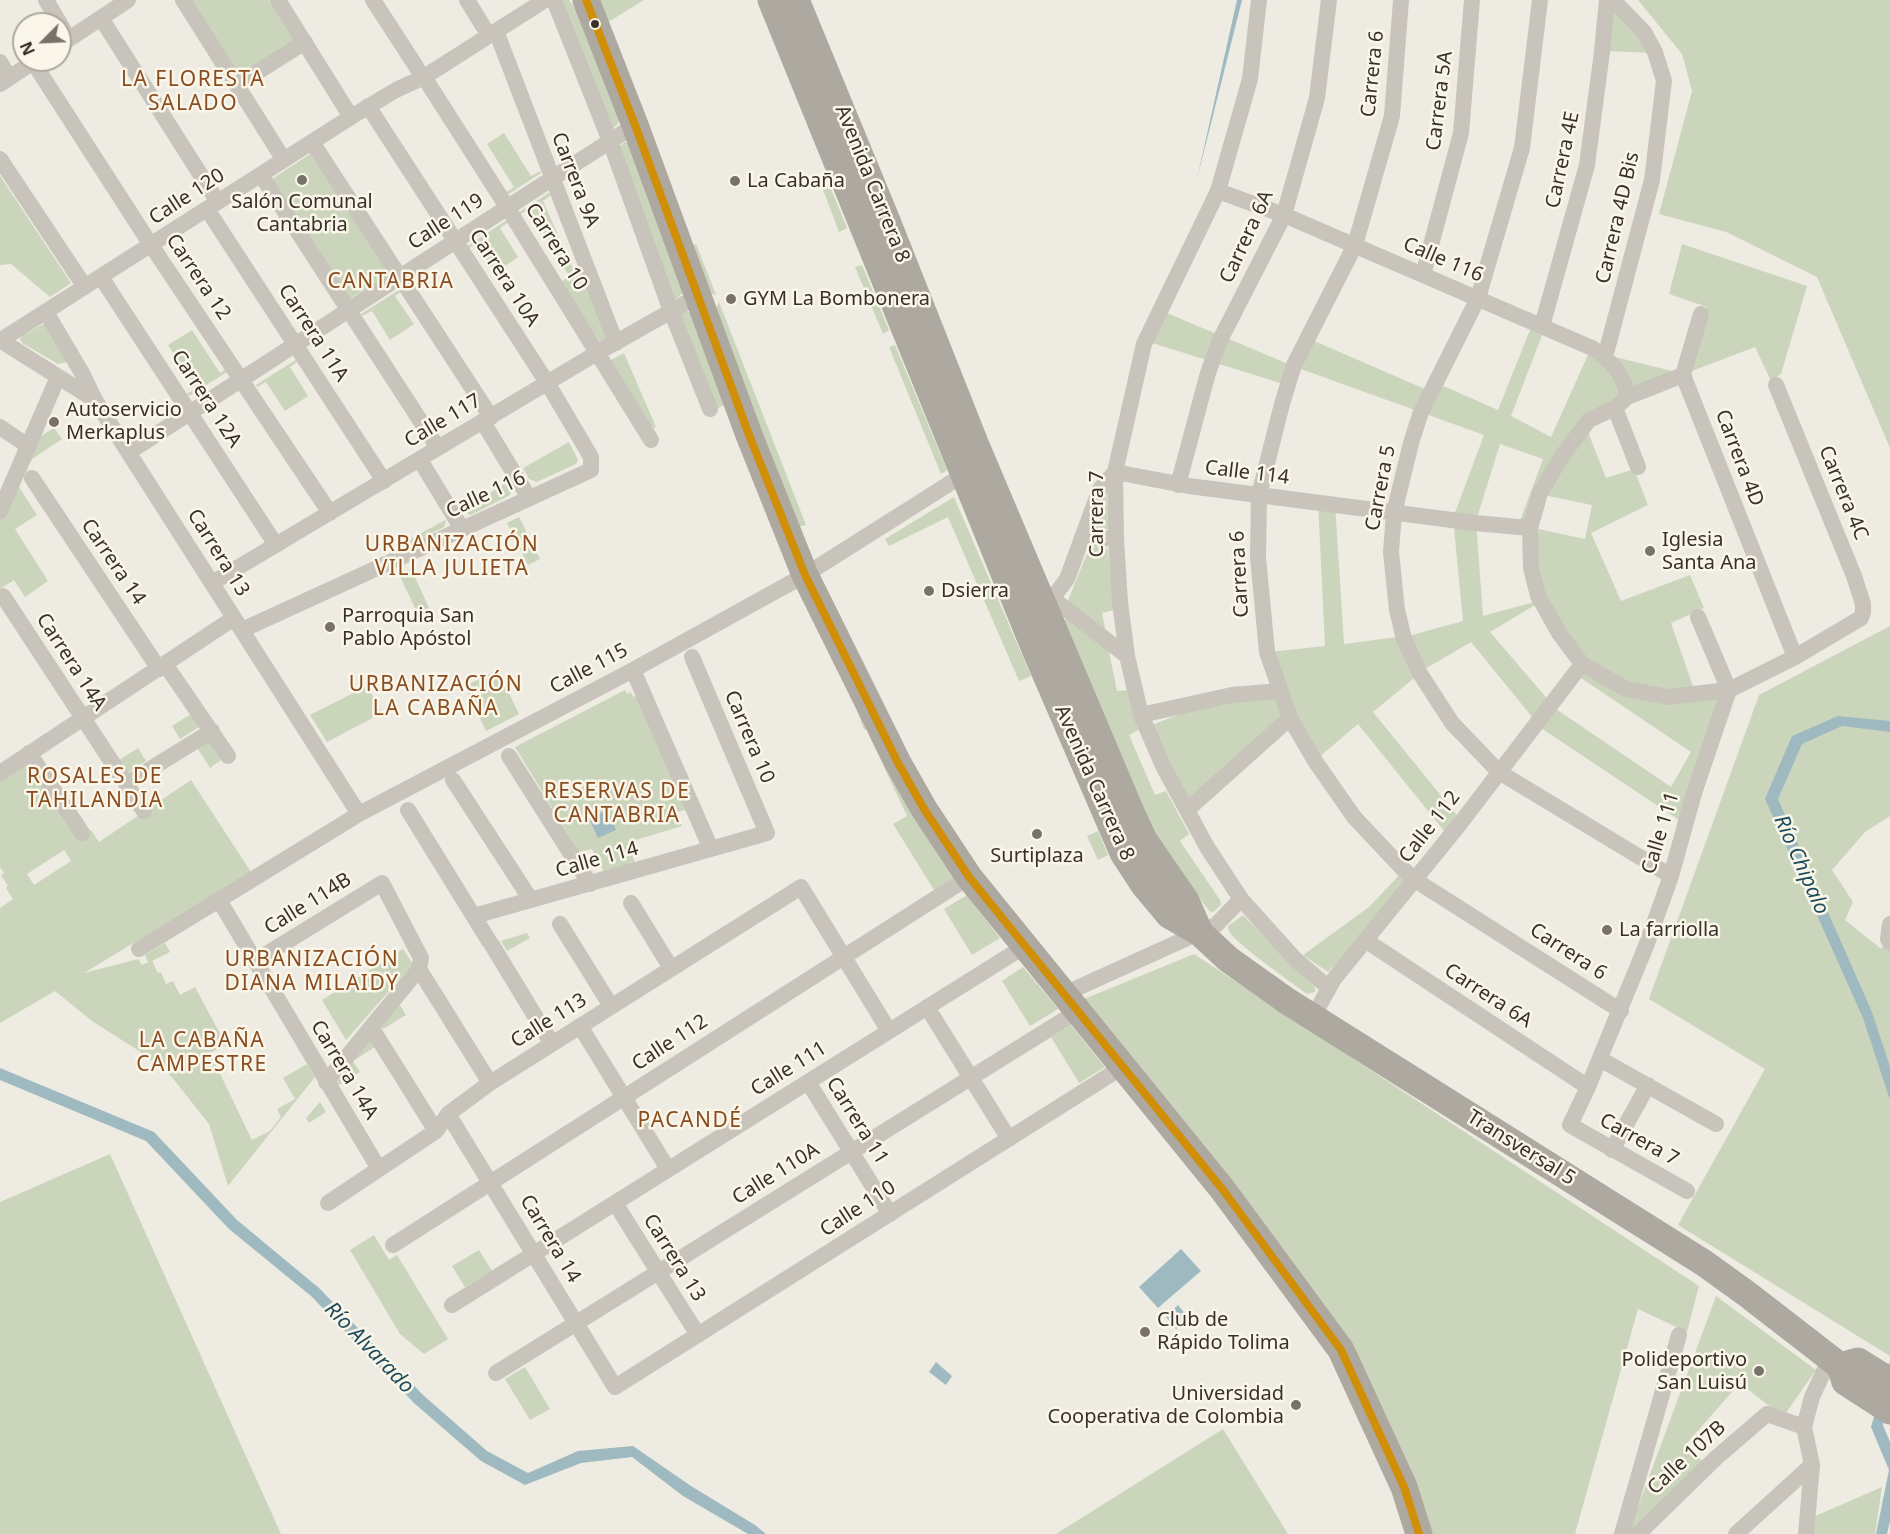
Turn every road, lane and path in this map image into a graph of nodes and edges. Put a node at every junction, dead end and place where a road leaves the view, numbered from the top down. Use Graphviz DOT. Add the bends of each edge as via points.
graph roads {
  1 [pos="128,0"];
  2 [pos="183,0"];
  3 [pos="278,0"];
  4 [pos="373,0"];
  5 [pos="467,0"];
  6 [pos="524,0"];
  7 [pos="545,0"];
  8 [pos="554,0"];
  9 [pos="586,0"];
  10 [pos="771,0"];
  11 [pos="796,0"];
  12 [pos="1259,0"];
  13 [pos="1329,0"];
  14 [pos="1401,0"];
  15 [pos="1472,0"];
  16 [pos="1540,0"];
  17 [pos="1607,0"];
  18 [pos="1613,0"];
  19 [pos="100,18"];
  20 [pos="490,29"];
  21 [pos="72,37"];
  22 [pos="305,42"];
  23 [pos="0,62"];
  24 [pos="18,72"];
  25 [pos="42,72"];
  26 [pos="420,73"];
  27 [pos="5,81"];
  28 [pos="237,85"];
  29 [pos="368,106"];
  30 [pos="351,117"];
  31 [pos="635,125"];
  32 [pos="610,141"];
  33 [pos="312,142"];
  34 [pos="0,159"];
  35 [pos="284,160"];
  36 [pos="261,175"];
  37 [pos="552,179"];
  38 [pos="1218,191"];
  39 [pos="213,205"];
  40 [pos="507,207"];
  41 [pos="1284,215"];
  42 [pos="456,241"];
  43 [pos="152,245"];
  44 [pos="1354,245"];
  45 [pos="1423,275"];
  46 [pos="101,277"];
  47 [pos="399,278"];
  48 [pos="85,287"];
  49 [pos="698,296"];
  50 [pos="1478,298"];
  51 [pos="349,310"];
  52 [pos="671,311"];
  53 [pos="46,312"];
  54 [pos="1701,314"];
  55 [pos="1542,326"];
  56 [pos="1,340"];
  57 [pos="616,343"];
  58 [pos="296,344"];
  59 [pos="597,353"];
  60 [pos="1605,357"];
  61 [pos="1683,375"];
  62 [pos="58,377"];
  63 [pos="241,379"];
  64 [pos="548,384"];
  65 [pos="1776,385"];
  66 [pos="95,400"];
  67 [pos="1621,402"];
  68 [pos="710,409"];
  69 [pos="190,412"];
  70 [pos="487,419"];
  71 [pos="0,427"];
  72 [pos="651,440"];
  73 [pos="583,443"];
  74 [pos="28,446"];
  75 [pos="438,448"];
  76 [pos="129,452"];
  77 [pos="420,460"];
  78 [pos="1638,467"];
  79 [pos="1115,472"];
  80 [pos="963,475"];
  81 [pos="32,478"];
  82 [pos="384,481"];
  83 [pos="1178,485"];
  84 [pos="1259,495"];
  85 [pos="529,498"];
  86 [pos="0,509"];
  87 [pos="330,513"];
  88 [pos="1394,513"];
  89 [pos="1530,528"];
  90 [pos="462,529"];
  91 [pos="1082,537"];
  92 [pos="1116,539"];
  93 [pos="276,545"];
  94 [pos="806,575"];
  95 [pos="212,584"];
  96 [pos="3,596"];
  97 [pos="1048,604"];
  98 [pos="1698,617"];
  99 [pos="238,624"];
  100 [pos="1127,656"];
  101 [pos="692,657"];
  102 [pos="1795,657"];
  103 [pos="1582,664"];
  104 [pos="162,667"];
  105 [pos="633,670"];
  106 [pos="1729,690"];
  107 [pos="1280,692"];
  108 [pos="1141,715"];
  109 [pos="83,718"];
  110 [pos="1290,718"];
  111 [pos="212,731"];
  112 [pos="29,753"];
  113 [pos="228,756"];
  114 [pos="509,756"];
  115 [pos="2,766"];
  116 [pos="1499,772"];
  117 [pos="453,780"];
  118 [pos="126,784"];
  119 [pos="408,810"];
  120 [pos="1187,810"];
  121 [pos="144,811"];
  122 [pos="359,814"];
  123 [pos="82,832"];
  124 [pos="767,833"];
  125 [pos="711,849"];
  126 [pos="1671,876"];
  127 [pos="969,877"];
  128 [pos="1415,880"];
  129 [pos="590,884"];
  130 [pos="1241,899"];
  131 [pos="219,900"];
  132 [pos="531,900"];
  133 [pos="631,903"];
  134 [pos="474,916"];
  135 [pos="560,924"];
  136 [pos="1200,933"];
  137 [pos="1365,940"];
  138 [pos="1025,946"];
  139 [pos="139,949"];
  140 [pos="844,957"];
  141 [pos="255,961"];
  142 [pos="671,968"];
  143 [pos="419,969"];
  144 [pos="1329,988"];
  145 [pos="1071,1002"];
  146 [pos="611,1006"];
  147 [pos="927,1007"];
  148 [pos="1621,1011"];
  149 [pos="1313,1017"];
  150 [pos="580,1026"];
  151 [pos="371,1027"];
  152 [pos="889,1031"];
  153 [pos="552,1044"];
  154 [pos="1600,1059"];
  155 [pos="1124,1066"];
  156 [pos="971,1078"];
  157 [pos="326,1082"];
  158 [pos="808,1082"];
  159 [pos="490,1083"];
  160 [pos="1647,1084"];
  161 [pos="1588,1087"];
  162 [pos="624,1097"];
  163 [pos="448,1114"];
  164 [pos="1716,1124"];
  165 [pos="1570,1125"];
  166 [pos="436,1131"];
  167 [pos="1009,1139"];
  168 [pos="1612,1150"];
  169 [pos="852,1152"];
  170 [pos="379,1168"];
  171 [pos="668,1169"];
  172 [pos="491,1182"];
  173 [pos="1687,1191"];
  174 [pos="328,1203"];
  175 [pos="615,1203"];
  176 [pos="890,1214"];
  177 [pos="393,1245"];
  178 [pos="534,1253"];
  179 [pos="659,1272"];
  180 [pos="452,1305"];
  181 [pos="576,1324"];
  182 [pos="698,1335"];
  183 [pos="1679,1335"];
  184 [pos="1843,1367"];
  185 [pos="496,1373"];
  186 [pos="1890,1381"];
  187 [pos="615,1387"];
  188 [pos="1890,1411"];
  189 [pos="1804,1427"];
  190 [pos="1812,1465"];
  191 [pos="1627,1533"];
  192 [pos="1419,1534"];
  193 [pos="1736,1534"];
  194 [pos="1806,1534"];
  1 -- 19 [label="street"];
  2 -- 28 [label="street"];
  3 -- 22 [label="street"];
  4 -- 26 [label="street, Carrera 10"];
  5 -- 20 [label="street, Carrera 9A"];
  6 -- 20 [label="street, Calle 120"];
  7 -- 20 [label="street, Calle 120"];
  8 -- 32 [label="street"];
  9 -- 31 [label="main road"];
  10 -- 80 [label="main road, Avenida Carrera 8"];
  11 -- 97 [label="main road, Avenida Carrera 8" via="975,443"];
  12 -- 38 [label="street, Carrera 7" via="1250,79"];
  13 -- 41 [label="street, Carrera 6A" via="1317,98"];
  14 -- 44 [label="street, Carrera 6" via="1392,116"];
  15 -- 45 [label="street, Carrera 5A" via="1461,133"];
  16 -- 50 [label="street, Carrera 5" via="1522,148"];
  17 -- 55 [label="street, Carrera 4E" via="1587,165"];
  18 -- 60 [label="street, Carrera 4D Bis" via="1644,32 1664,81 1652,180"];
  19 -- 21 [label="street"];
  19 -- 39 [label="street, Carrera 11A"];
  20 -- 26 [label="street, Calle 120"];
  20 -- 37 [label="street, Carrera 9A"];
  22 -- 28 [label="street"];
  22 -- 30 [label="street"];
  23 -- 27 [label="street"];
  24 -- 27 [label="street"];
  25 -- 43 [label="street, Carrera 12"];
  26 -- 29 [label="street, Calle 120"];
  26 -- 40 [label="street, Carrera 10"];
  28 -- 35 [label="street"];
  29 -- 30 [label="street, Calle 120"];
  29 -- 42 [label="street, Carrera 10A"];
  30 -- 33 [label="street, Calle 120"];
  31 -- 32 [label="street, Calle 119"];
  31 -- 49 [label="main road"];
  32 -- 37 [label="street, Calle 119"];
  32 -- 52 [label="street"];
  33 -- 35 [label="street, Calle 120"];
  33 -- 47 [label="street"];
  34 -- 48 [label="street"];
  35 -- 36 [label="street, Calle 120"];
  36 -- 39 [label="street, Calle 120"];
  36 -- 51 [label="street"];
  37 -- 40 [label="street, Calle 119"];
  37 -- 57 [label="street, Carrera 9A"];
  38 -- 41 [label="street, Calle 116"];
  38 -- 79 [label="street, Carrera 7" via="1144,344"];
  39 -- 43 [label="street, Calle 120"];
  39 -- 58 [label="street, Carrera 11A"];
  40 -- 42 [label="street, Calle 119"];
  40 -- 59 [label="street, Carrera 10"];
  41 -- 44 [label="street, Calle 116"];
  41 -- 83 [label="street, Carrera 6A" via="1220,340"];
  42 -- 47 [label="street, Calle 119"];
  42 -- 64 [label="street, Carrera 10A"];
  43 -- 46 [label="street, Calle 120"];
  43 -- 63 [label="street, Carrera 12"];
  44 -- 45 [label="street, Calle 116"];
  44 -- 84 [label="street, Carrera 6" via="1294,365"];
  45 -- 50 [label="street, Calle 116"];
  46 -- 48 [label="street, Calle 120"];
  46 -- 69 [label="street, Carrera 12A"];
  47 -- 51 [label="street, Calle 119"];
  47 -- 70 [label="street"];
  48 -- 53 [label="street, Calle 120"];
  49 -- 52 [label="street, Calle 117"];
  49 -- 94 [label="main road"];
  50 -- 55 [label="street, Calle 116"];
  50 -- 88 [label="street, Carrera 5" via="1421,412"];
  51 -- 58 [label="street, Calle 119"];
  51 -- 75 [label="street"];
  52 -- 57 [label="street, Calle 117"];
  52 -- 68 [label="street"];
  53 -- 56 [label="street, Calle 120"];
  53 -- 66 [label="street, Carrera 13"];
  54 -- 61 [label="street"];
  55 -- 60 [label="street, Calle 116"];
  56 -- 62 [label="street"];
  57 -- 59 [label="street, Calle 117"];
  58 -- 63 [label="street, Calle 119"];
  58 -- 82 [label="street, Carrera 11A"];
  59 -- 64 [label="street, Calle 117"];
  59 -- 72 [label="street, Carrera 10"];
  60 -- 67 [label="street, Calle 116" via="1627,387"];
  61 -- 67 [label="street"];
  61 -- 102 [label="street, Carrera 4D"];
  62 -- 66 [label="street"];
  62 -- 74 [label="street"];
  63 -- 69 [label="street, Calle 119"];
  63 -- 87 [label="street, Carrera 12"];
  64 -- 70 [label="street, Calle 117"];
  64 -- 73 [label="street, Carrera 10A"];
  65 -- 102 [label="street, Carrera 4C" via="1863,604 1861,618"];
  66 -- 76 [label="street, Carrera 13"];
  67 -- 78 [label="street, Calle 116"];
  67 -- 89 [label="street" via="1589,420 1562,456 1540,493"];
  69 -- 76 [label="street, Calle 119"];
  69 -- 93 [label="street, Carrera 12A"];
  70 -- 75 [label="street, Calle 117"];
  70 -- 85 [label="street"];
  71 -- 74 [label="street"];
  73 -- 85 [label="street, Calle 116" via="591,457 591,470"];
  74 -- 86 [label="street"];
  75 -- 77 [label="street, Calle 117"];
  76 -- 95 [label="street, Carrera 13"];
  77 -- 82 [label="street, Calle 117"];
  77 -- 90 [label="street"];
  79 -- 83 [label="street, Calle 114"];
  79 -- 91 [label="street" via="1100,489"];
  79 -- 92 [label="street, Carrera 7"];
  80 -- 94 [label="street, Calle 115"];
  80 -- 136 [label="main road, Avenida Carrera 8" via="1123,853 1169,915"];
  81 -- 104 [label="street, Carrera 14"];
  82 -- 87 [label="street, Calle 117"];
  83 -- 84 [label="street, Calle 114"];
  84 -- 88 [label="street, Calle 114"];
  84 -- 107 [label="street, Carrera 6" via="1262,615"];
  85 -- 90 [label="street, Calle 116"];
  87 -- 93 [label="street, Calle 117"];
  88 -- 89 [label="street, Calle 114"];
  88 -- 116 [label="street, Carrera 5" via="1391,552 1404,639 1419,672 1452,723"];
  89 -- 103 [label="street" via="1531,568 1538,596"];
  90 -- 99 [label="street, Calle 116"];
  91 -- 92 [label="street"];
  91 -- 97 [label="street" via="1067,579"];
  92 -- 100 [label="street, Carrera 7"];
  93 -- 95 [label="street, Calle 117"];
  94 -- 105 [label="street, Calle 115"];
  94 -- 127 [label="main road" via="898,763"];
  95 -- 99 [label="street, Carrera 13"];
  96 -- 109 [label="street, Carrera 14A"];
  97 -- 100 [label="street"];
  97 -- 136 [label="main road, Avenida Carrera 8" via="1144,840 1186,901"];
  98 -- 106 [label="street"];
  99 -- 104 [label="street, Calle 116"];
  99 -- 122 [label="street, Carrera 13"];
  100 -- 108 [label="street, Carrera 7"];
  101 -- 124 [label="street, Carrera 10"];
  102 -- 106 [label="street"];
  103 -- 106 [label="street" via="1626,689 1668,697"];
  103 -- 116 [label="street, Calle 112"];
  104 -- 109 [label="street, Calle 116"];
  104 -- 111 [label="street, Carrera 14"];
  105 -- 122 [label="street, Calle 115"];
  105 -- 125 [label="street"];
  106 -- 126 [label="street, Calle 111"];
  107 -- 108 [label="street" via="1232,695"];
  107 -- 110 [label="street, Carrera 6"];
  108 -- 120 [label="street, Carrera 7"];
  109 -- 112 [label="street, Calle 116"];
  109 -- 118 [label="street, Carrera 14A"];
  110 -- 120 [label="street"];
  110 -- 128 [label="street, Carrera 6" via="1354,817"];
  111 -- 113 [label="street, Carrera 14"];
  111 -- 118 [label="street"];
  112 -- 115 [label="street, Calle 116"];
  112 -- 123 [label="street"];
  114 -- 129 [label="street"];
  116 -- 126 [label="street, Carrera 5"];
  116 -- 128 [label="street, Calle 112"];
  117 -- 132 [label="street"];
  118 -- 121 [label="street, Carrera 14A"];
  119 -- 134 [label="street"];
  120 -- 130 [label="street, Carrera 7"];
  122 -- 131 [label="street, Calle 115"];
  124 -- 125 [label="street, Calle 114"];
  125 -- 129 [label="street, Calle 114"];
  126 -- 148 [label="street, Calle 111"];
  127 -- 138 [label="main road"];
  127 -- 140 [label="street, Calle 112"];
  128 -- 137 [label="street, Calle 112"];
  128 -- 148 [label="street, Carrera 6"];
  129 -- 132 [label="street, Calle 114"];
  130 -- 136 [label="street" via="1216,925"];
  130 -- 144 [label="street, Carrera 7" via="1294,959"];
  131 -- 139 [label="street, Calle 115"];
  131 -- 141 [label="street, Carrera 14A"];
  132 -- 134 [label="street, Calle 114"];
  133 -- 142 [label="street"];
  134 -- 153 [label="street"];
  135 -- 146 [label="street"];
  136 -- 145 [label="street"];
  136 -- 149 [label="main road, Transversal 5" via="1228,959"];
  137 -- 144 [label="street, Calle 112"];
  137 -- 161 [label="street, Carrera 6A"];
  138 -- 145 [label="main road"];
  138 -- 147 [label="street, Calle 111"];
  140 -- 142 [label="street, Calle 113" via="801,887"];
  140 -- 152 [label="street"];
  140 -- 162 [label="street, Calle 112"];
  141 -- 143 [label="street, Calle 114B" via="382,883 421,958"];
  141 -- 157 [label="street, Carrera 14A"];
  142 -- 146 [label="street, Calle 113"];
  143 -- 151 [label="street"];
  143 -- 159 [label="street"];
  144 -- 149 [label="street, Calle 112"];
  145 -- 155 [label="main road"];
  145 -- 156 [label="street, Calle 110A"];
  146 -- 150 [label="street, Calle 113"];
  147 -- 152 [label="street, Calle 111"];
  147 -- 156 [label="street"];
  148 -- 154 [label="street, Calle 111"];
  149 -- 184 [label="main road, Transversal 5" via="1704,1263"];
  150 -- 153 [label="street, Calle 113"];
  150 -- 162 [label="street"];
  151 -- 157 [label="street"];
  151 -- 166 [label="street"];
  152 -- 158 [label="street, Calle 111"];
  153 -- 159 [label="street, Calle 113"];
  154 -- 160 [label="street"];
  154 -- 161 [label="street, Calle 111"];
  155 -- 167 [label="street, Calle 110"];
  155 -- 192 [label="main road" via="1223,1190 1341,1350 1404,1486"];
  156 -- 167 [label="street"];
  156 -- 169 [label="street, Calle 110A"];
  157 -- 170 [label="street, Carrera 14A"];
  158 -- 169 [label="street, Carrera 11"];
  158 -- 171 [label="street, Calle 111"];
  159 -- 163 [label="street, Calle 113"];
  160 -- 164 [label="street"];
  160 -- 168 [label="street"];
  161 -- 165 [label="street, Calle 111"];
  162 -- 171 [label="street"];
  162 -- 172 [label="street, Calle 112"];
  163 -- 166 [label="street, Calle 113"];
  163 -- 172 [label="street, Carrera 14"];
  165 -- 168 [label="street, Carrera 7"];
  166 -- 170 [label="street, Calle 113"];
  167 -- 176 [label="street, Calle 110"];
  168 -- 173 [label="street, Carrera 7"];
  169 -- 176 [label="street, Carrera 11"];
  169 -- 179 [label="street, Calle 110A"];
  170 -- 174 [label="street, Calle 113"];
  171 -- 175 [label="street, Calle 111"];
  172 -- 177 [label="street, Calle 112"];
  172 -- 178 [label="street, Carrera 14"];
  175 -- 178 [label="street, Calle 111"];
  175 -- 179 [label="street, Carrera 13"];
  176 -- 182 [label="street, Calle 110"];
  178 -- 180 [label="street, Calle 111"];
  178 -- 181 [label="street, Carrera 14"];
  179 -- 181 [label="street, Calle 110A"];
  179 -- 182 [label="street, Carrera 13"];
  181 -- 185 [label="street, Calle 110A"];
  181 -- 187 [label="street, Carrera 14"];
  182 -- 187 [label="street, Calle 110"];
  183 -- 191 [label="street"];
  184 -- 186 [label="main road, Transversal 5"];
  184 -- 188 [label="main road, Transversal 5"];
  184 -- 189 [label="street" via="1812,1397"];
  189 -- 190 [label="street"];
  189 -- 191 [label="street, Calle 107B" via="1767,1414"];
  190 -- 193 [label="street"];
  190 -- 194 [label="street"];
}
